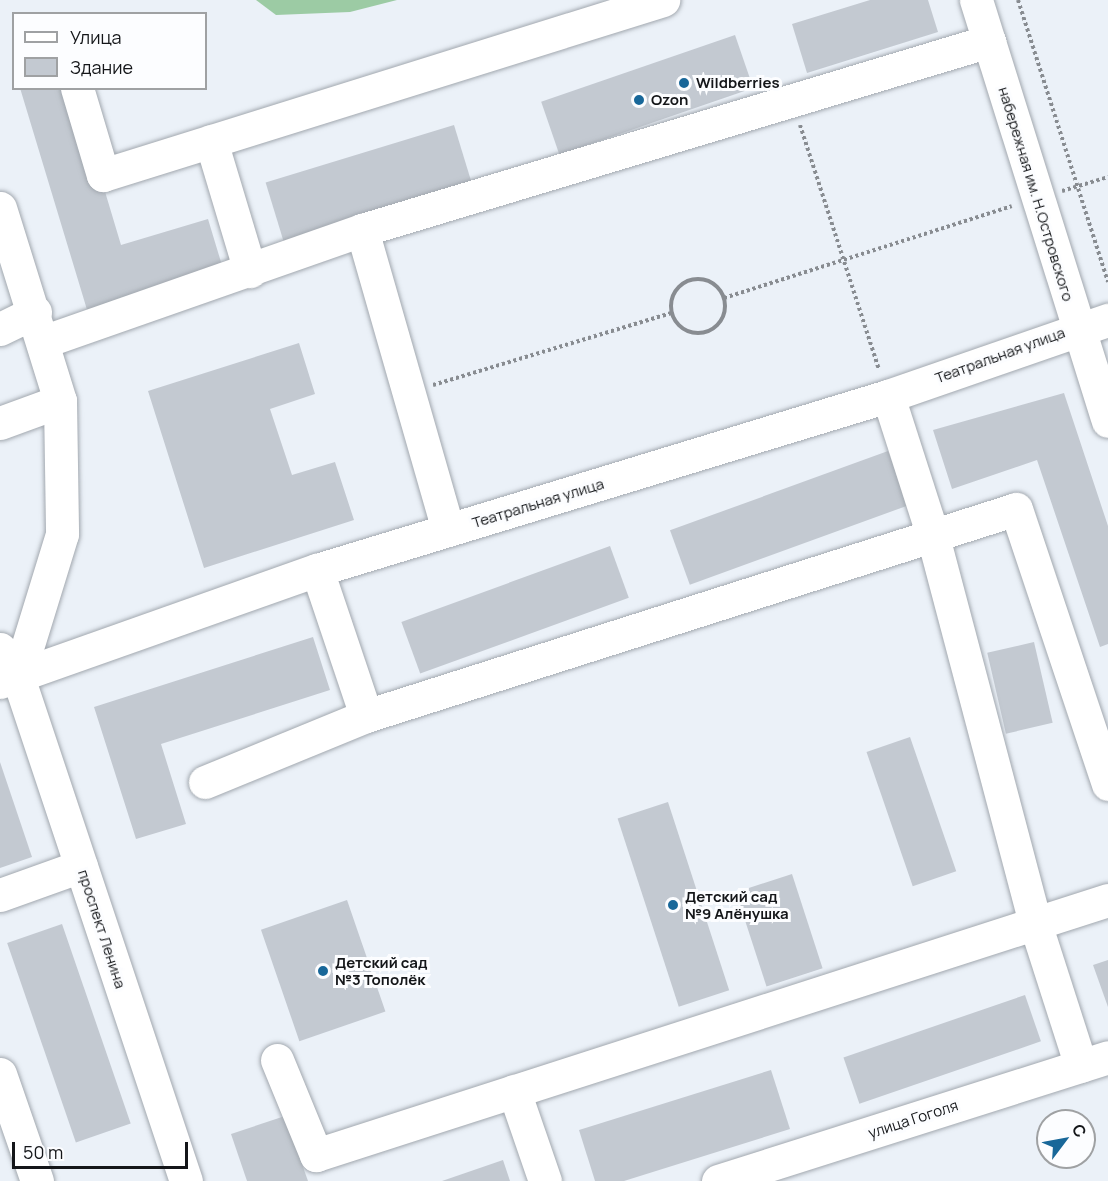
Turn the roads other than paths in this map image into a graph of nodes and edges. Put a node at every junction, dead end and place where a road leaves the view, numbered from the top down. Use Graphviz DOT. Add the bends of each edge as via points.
graph roads {
  1 [pos="663,0"];
  2 [pos="976,0"];
  3 [pos="989,41"];
  4 [pos="78,90"];
  5 [pos="211,141"];
  6 [pos="0,208"];
  7 [pos="362,230"];
  8 [pos="250,271"];
  9 [pos="1108,320"];
  10 [pos="40,326"];
  11 [pos="1077,327"];
  12 [pos="0,329"];
  13 [pos="888,396"];
  14 [pos="60,401"];
  15 [pos="1108,421"];
  16 [pos="0,423"];
  17 [pos="448,530"];
  18 [pos="932,533"];
  19 [pos="317,570"];
  20 [pos="0,649"];
  21 [pos="9,679"];
  22 [pos="366,716"];
  23 [pos="205,782"];
  24 [pos="1108,784"];
  25 [pos="81,866"];
  26 [pos="0,895"];
  27 [pos="1108,900"];
  28 [pos="1035,923"];
  29 [pos="277,1060"];
  30 [pos="1094,1061"];
  31 [pos="0,1074"];
  32 [pos="514,1091"];
  33 [pos="37,1181"];
  34 [pos="186,1181"];
  35 [pos="545,1181"];
  36 [pos="718,1181"];
  1 -- 5 [label="street"];
  2 -- 3 [label="street, набережная им. Н.Островского"];
  3 -- 7 [label="street"];
  3 -- 11 [label="street, набережная им. Н.Островского"];
  4 -- 5 [label="street" via="103,175"];
  5 -- 8 [label="street"];
  6 -- 10 [label="street"];
  7 -- 8 [label="street"];
  7 -- 17 [label="street"];
  8 -- 10 [label="street"];
  9 -- 11 [label="street, Театральная улица"];
  10 -- 12 [label="street"];
  10 -- 14 [label="street"];
  11 -- 13 [label="street, Театральная улица"];
  11 -- 15 [label="street, набережная им. Н.Островского"];
  13 -- 17 [label="street, Театральная улица"];
  13 -- 18 [label="street"];
  14 -- 16 [label="street"];
  14 -- 21 [label="street" via="62,534"];
  17 -- 19 [label="street, Театральная улица"];
  18 -- 22 [label="street"];
  18 -- 24 [label="street" via="1016,509"];
  18 -- 28 [label="street"];
  19 -- 21 [label="street, Театральная улица"];
  19 -- 22 [label="street"];
  20 -- 21 [label="street, проспект Ленина"];
  21 -- 25 [label="street, проспект Ленина"];
  22 -- 23 [label="street"];
  25 -- 26 [label="street"];
  25 -- 34 [label="street, проспект Ленина"];
  27 -- 28 [label="street"];
  28 -- 30 [label="street"];
  28 -- 32 [label="street"];
  29 -- 32 [label="street" via="316,1155"];
  30 -- 36 [label="street, улица Гоголя"];
  31 -- 33 [label="street"];
  32 -- 35 [label="street"];
}
